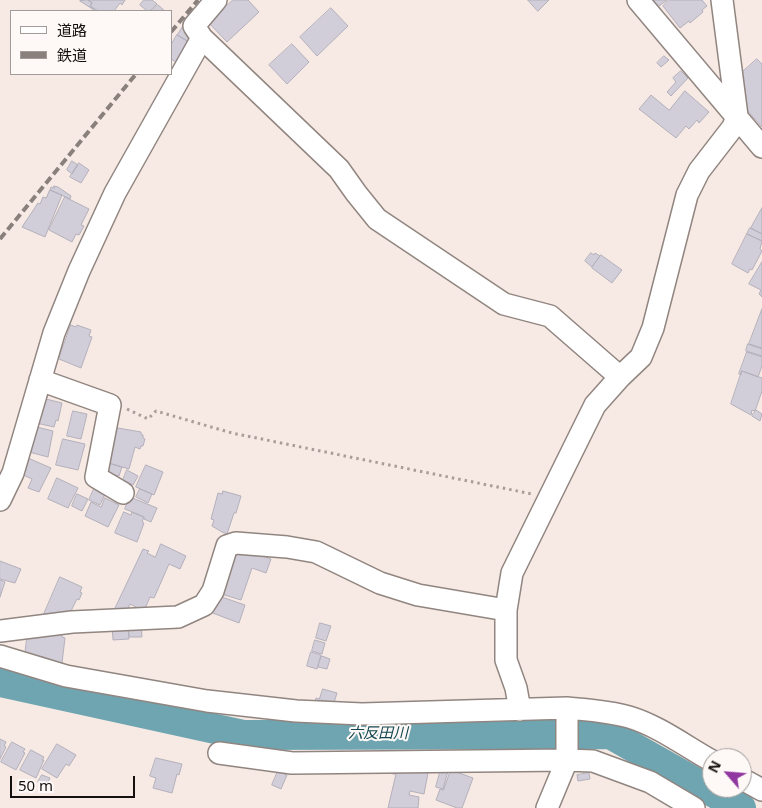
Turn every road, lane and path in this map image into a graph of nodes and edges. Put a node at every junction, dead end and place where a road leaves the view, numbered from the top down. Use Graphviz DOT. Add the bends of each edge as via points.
graph roads {
  1 [pos="216,0"];
  2 [pos="638,0"];
  3 [pos="722,0"];
  4 [pos="202,38"];
  5 [pos="737,116"];
  6 [pos="762,146"];
  7 [pos="620,377"];
  8 [pos="40,380"];
  9 [pos="110,405"];
  10 [pos="123,493"];
  11 [pos="551,498"];
  12 [pos="0,500"];
  13 [pos="506,610"];
  14 [pos="0,631"];
  15 [pos="0,656"];
  16 [pos="520,710"];
  17 [pos="567,711"];
  18 [pos="218,753"];
  19 [pos="702,755"];
  20 [pos="567,756"];
  21 [pos="547,808"];
  22 [pos="694,808"];
  1 -- 4 [label="street" via="194,26"];
  2 -- 5 [label="street"];
  3 -- 5 [label="street"];
  4 -- 7 [label="street" via="339,169 377,219 504,304 550,316"];
  4 -- 8 [label="street" via="115,193 54,333"];
  5 -- 6 [label="street"];
  5 -- 7 [label="street" via="733,127 699,171 687,195 653,328 641,357"];
  7 -- 11 [label="street" via="595,405"];
  8 -- 9 [label="street"];
  8 -- 12 [label="street" via="13,473"];
  9 -- 10 [label="street" via="96,477"];
  9 -- 11 [label="path" via="120,406 148,419 156,412 232,433"];
  11 -- 13 [label="street" via="512,573"];
  13 -- 14 [label="street" via="395,588 316,552 236,543 227,546 204,605 178,617 72,622"];
  13 -- 16 [label="street" via="506,660"];
  15 -- 16 [label="street" via="66,676 207,701 286,710 362,714"];
  16 -- 17 [label="street"];
  17 -- 19 [label="street" via="597,711 630,717 660,730"];
  17 -- 20 [label="street"];
  18 -- 20 [label="street" via="292,763"];
  20 -- 21 [label="street"];
  20 -- 22 [label="street" via="593,761 650,782"];
}
